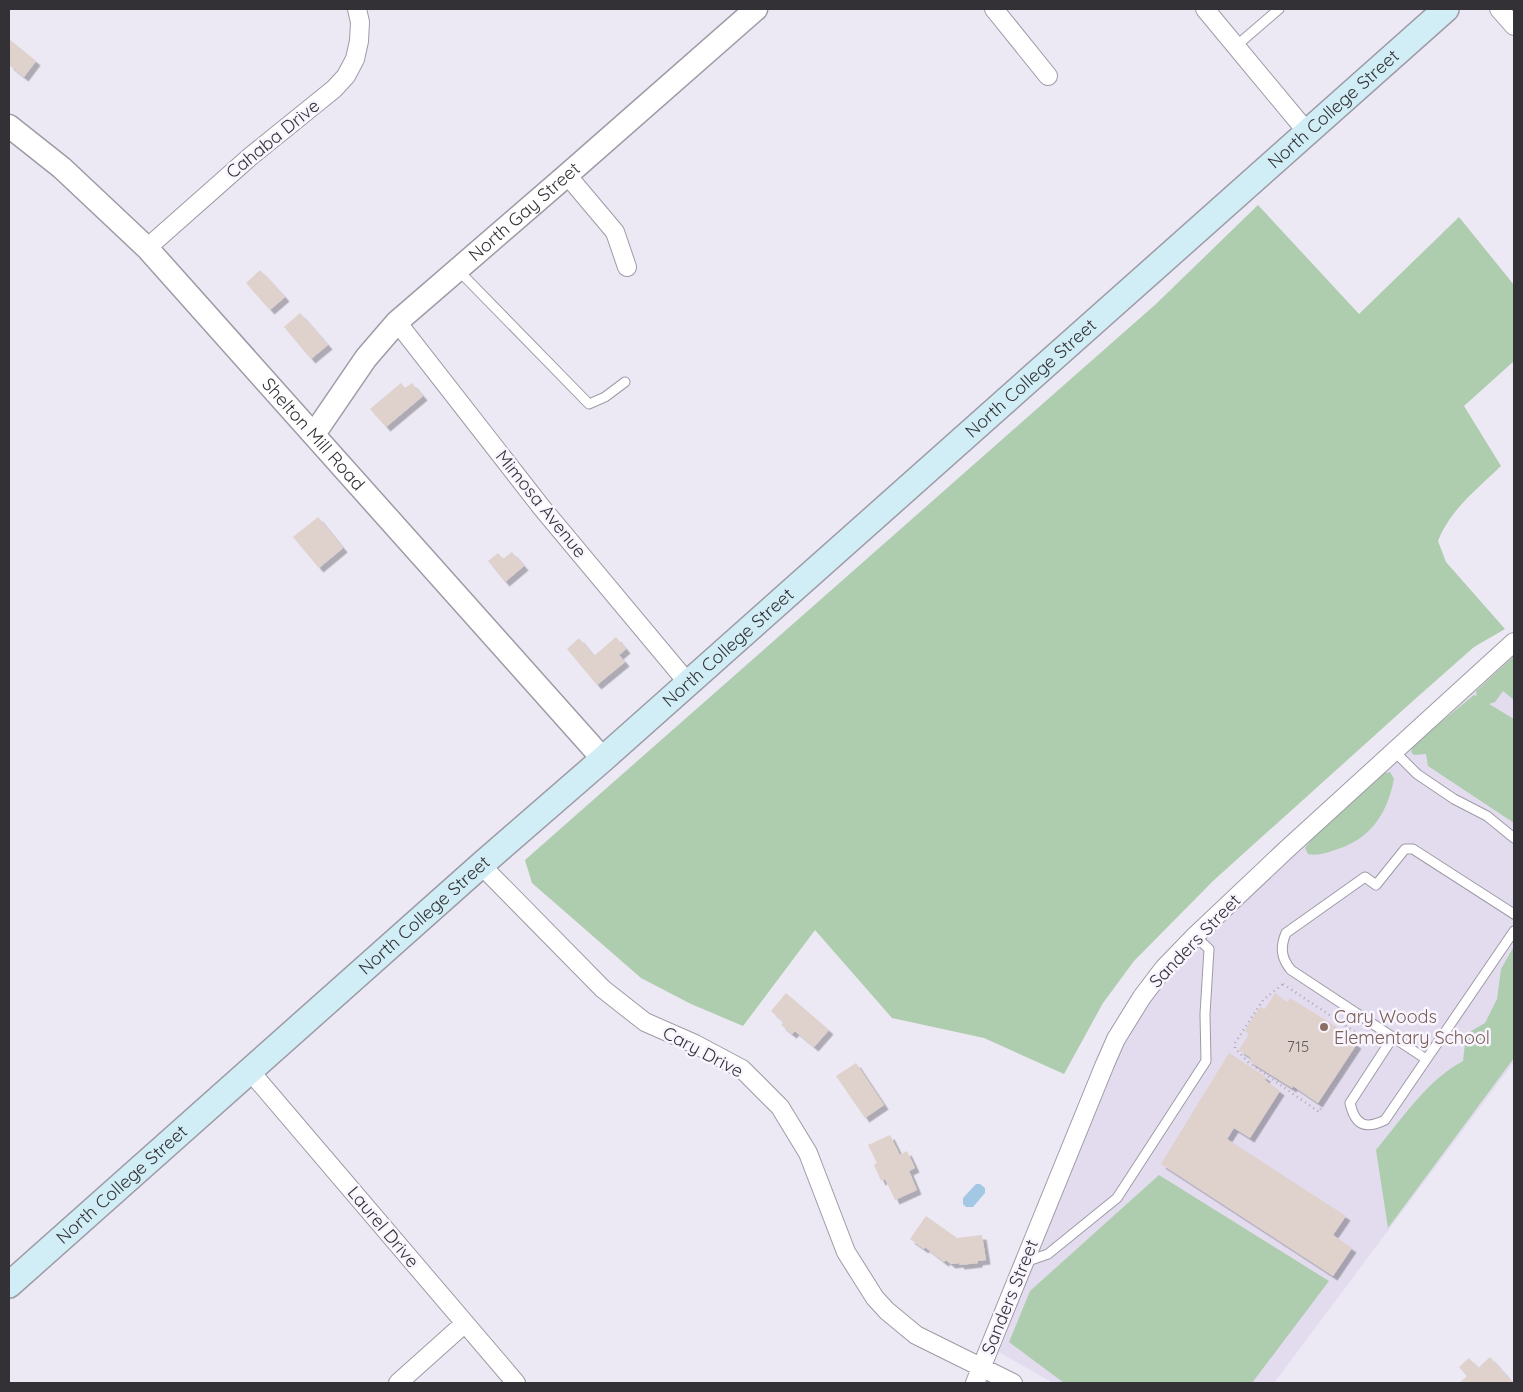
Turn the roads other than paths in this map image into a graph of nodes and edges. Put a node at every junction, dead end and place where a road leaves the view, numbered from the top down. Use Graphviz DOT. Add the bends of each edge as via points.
graph roads {
  1 [pos="357,9"];
  2 [pos="756,9"];
  3 [pos="994,9"];
  4 [pos="1205,9"];
  5 [pos="1279,9"];
  6 [pos="1446,9"];
  7 [pos="1498,9"];
  8 [pos="1514,26"];
  9 [pos="1236,46"];
  10 [pos="1048,76"];
  11 [pos="9,126"];
  12 [pos="1307,132"];
  13 [pos="568,175"];
  14 [pos="147,248"];
  15 [pos="627,267"];
  16 [pos="458,270"];
  17 [pos="397,322"];
  18 [pos="625,382"];
  19 [pos="314,434"];
  20 [pos="1514,642"];
  21 [pos="688,683"];
  22 [pos="1394,751"];
  23 [pos="603,759"];
  24 [pos="1514,838"];
  25 [pos="481,865"];
  26 [pos="1514,914"];
  27 [pos="1514,931"];
  28 [pos="1195,936"];
  29 [pos="1393,1037"];
  30 [pos="1426,1059"];
  31 [pos="250,1071"];
  32 [pos="1024,1262"];
  33 [pos="9,1285"];
  34 [pos="465,1323"];
  35 [pos="978,1375"];
  36 [pos="398,1383"];
  37 [pos="516,1383"];
  38 [pos="1013,1383"];
  1 -- 14 [label="street, Cahaba Drive" via="359,41 346,76"];
  2 -- 13 [label="street, North Gay Street"];
  3 -- 10 [label="street"];
  4 -- 9 [label="street"];
  5 -- 9 [label="lane"];
  6 -- 12 [label="main road, North College Street"];
  7 -- 8 [label="street"];
  9 -- 12 [label="street"];
  11 -- 14 [label="street, Shelton Mill Road" via="62,168"];
  12 -- 21 [label="main road, North College Street"];
  13 -- 15 [label="street" via="615,232"];
  13 -- 16 [label="street, North Gay Street"];
  14 -- 19 [label="street, Shelton Mill Road"];
  16 -- 17 [label="street, North Gay Street"];
  16 -- 18 [label="lane" via="589,404"];
  17 -- 19 [label="street, North Gay Street" via="366,358"];
  17 -- 21 [label="street, Mimosa Avenue" via="542,508"];
  19 -- 23 [label="street, Shelton Mill Road"];
  20 -- 22 [label="street, Sanders Street"];
  21 -- 23 [label="main road, North College Street"];
  22 -- 24 [label="lane" via="1417,774 1487,816"];
  22 -- 28 [label="street, Sanders Street"];
  23 -- 25 [label="main road, North College Street"];
  25 -- 31 [label="main road, North College Street"];
  25 -- 35 [label="street, Cary Drive" via="603,989 645,1022 742,1069 780,1107 808,1153 846,1252 875,1298 916,1335"];
  26 -- 29 [label="lane" via="1413,849 1405,849 1376,885 1365,877 1286,933 1282,953 1290,970"];
  27 -- 30 [label="lane"];
  28 -- 32 [label="street, Sanders Street" via="1164,968 1116,1039"];
  28 -- 32 [label="lane" via="1209,950 1206,1061 1117,1198 1048,1254"];
  29 -- 30 [label="lane"];
  29 -- 30 [label="lane" via="1350,1103 1355,1118 1361,1124 1370,1126 1385,1120"];
  31 -- 33 [label="main road, North College Street"];
  31 -- 34 [label="street, Laurel Drive"];
  32 -- 35 [label="street, Sanders Street"];
  34 -- 36 [label="street"];
  34 -- 37 [label="street, Laurel Drive"];
  35 -- 38 [label="street, Cary Drive"];
}
